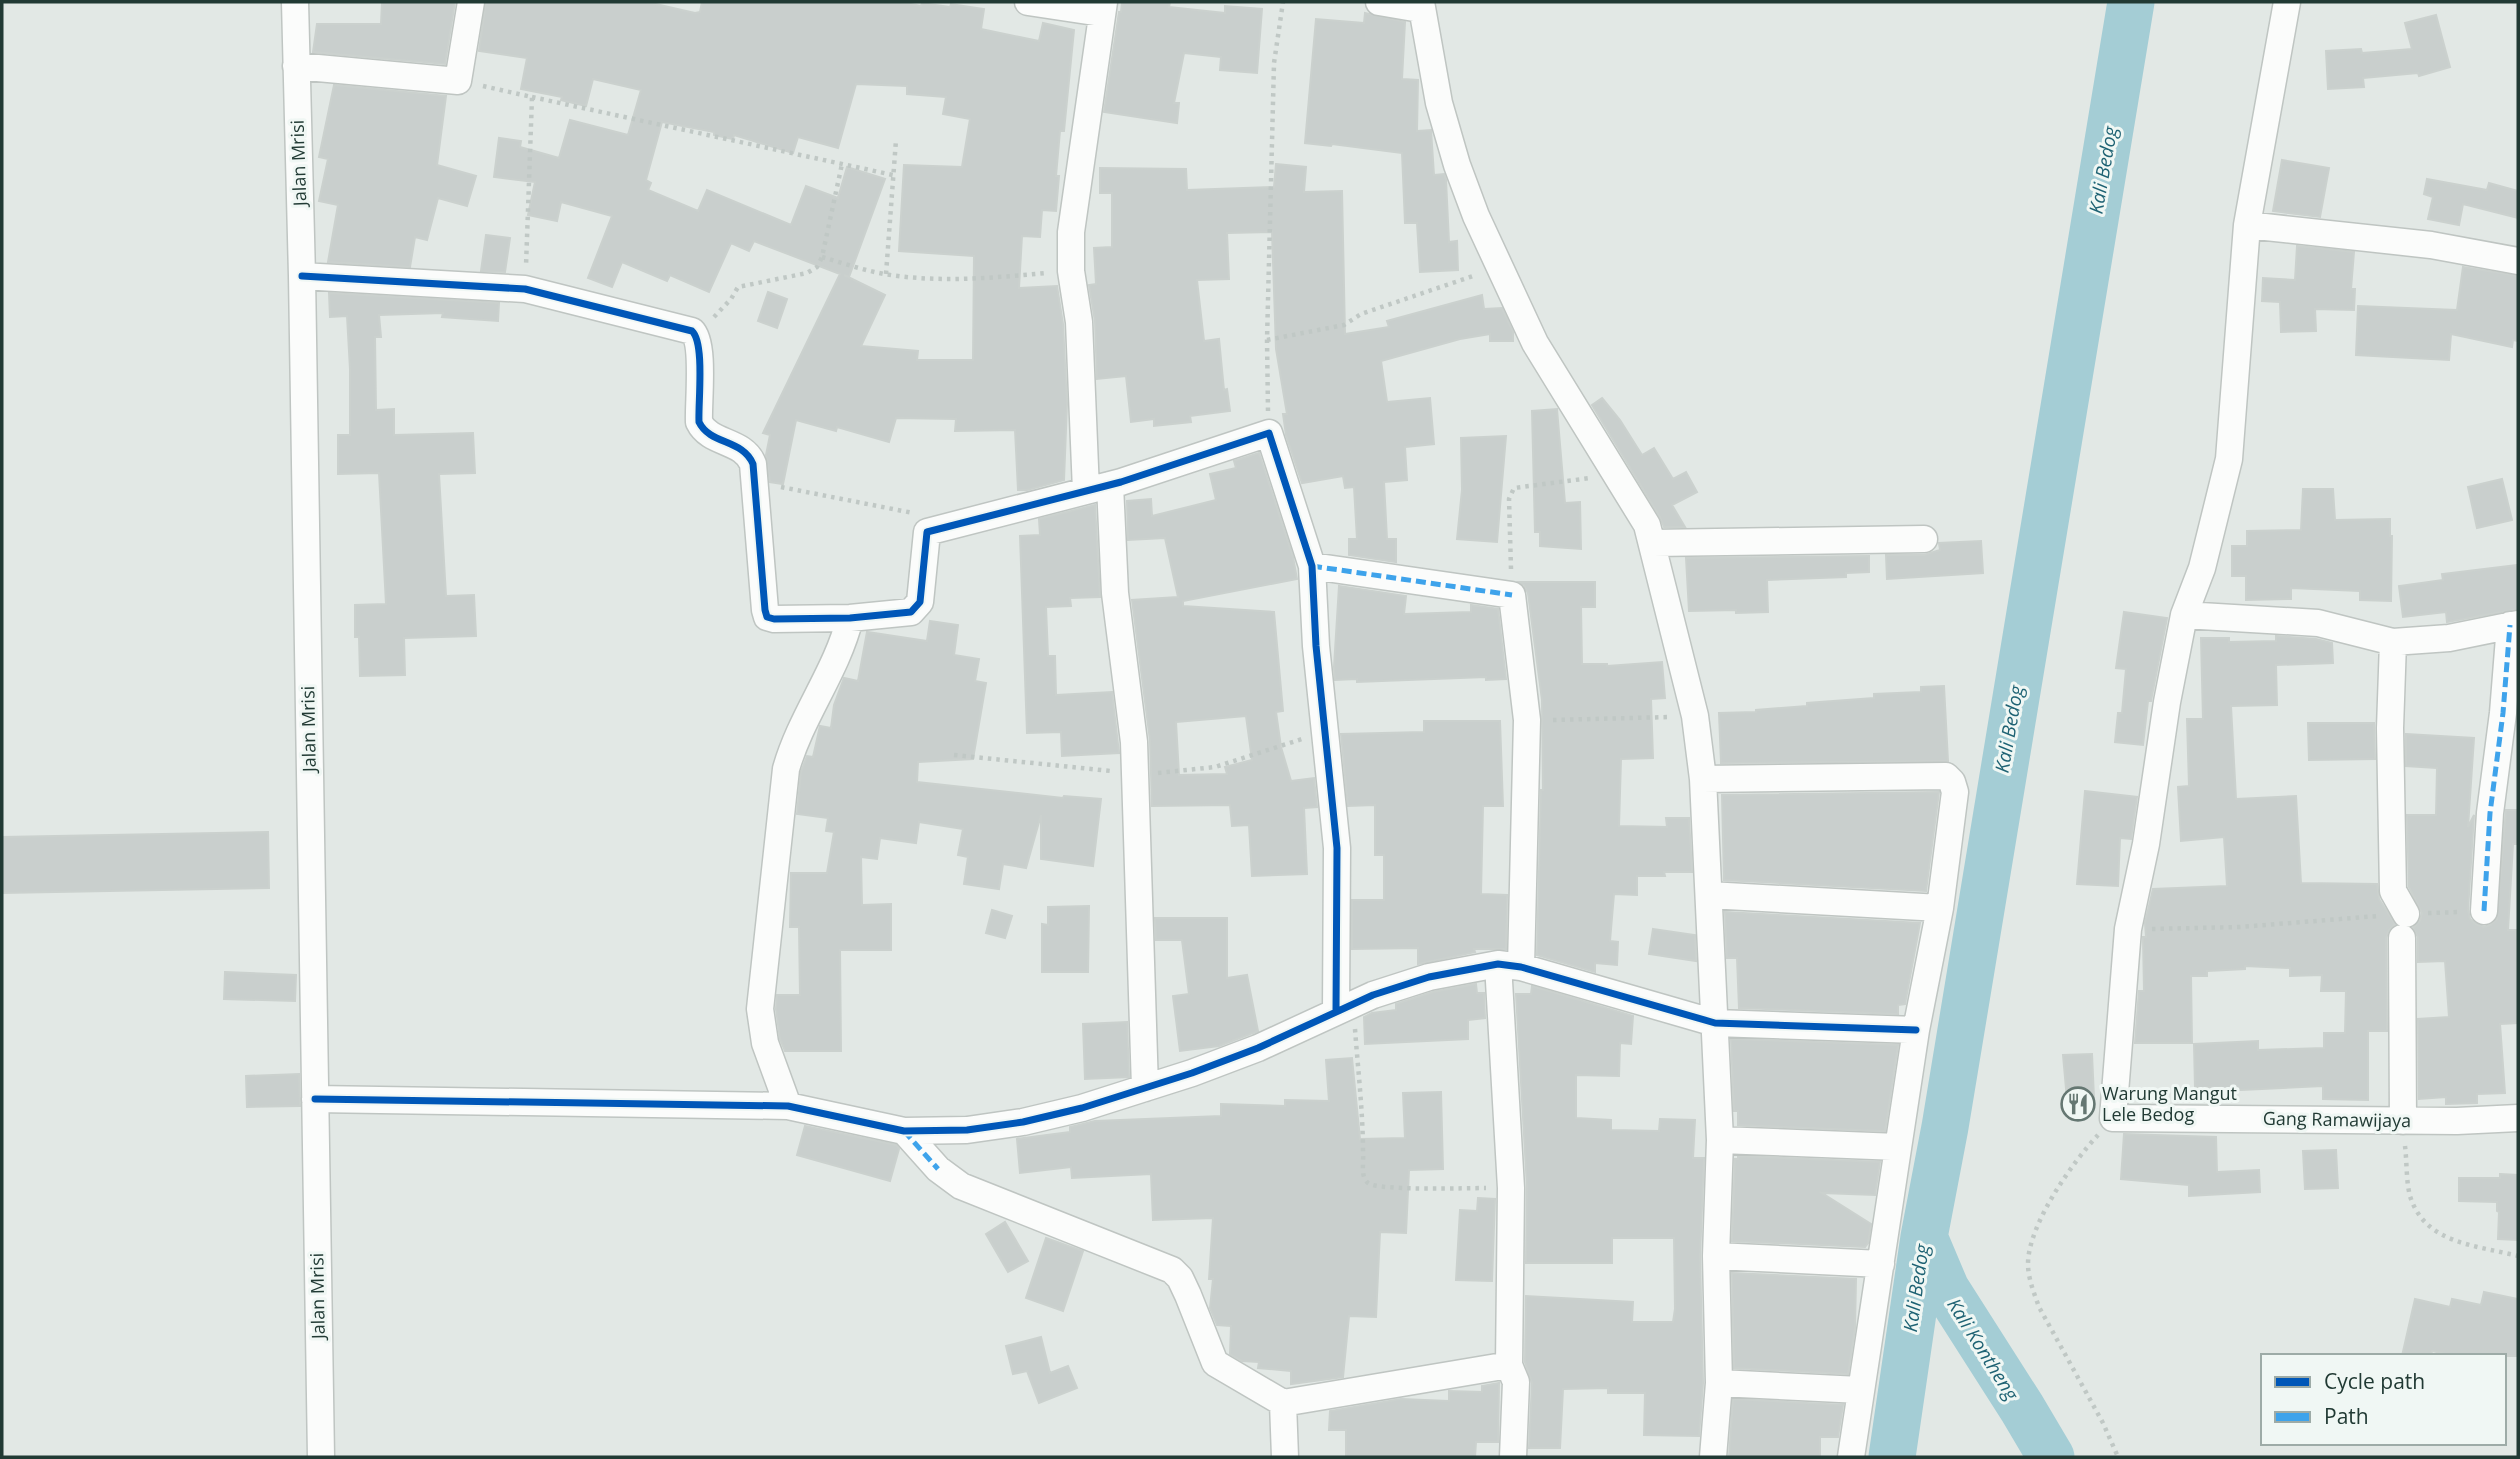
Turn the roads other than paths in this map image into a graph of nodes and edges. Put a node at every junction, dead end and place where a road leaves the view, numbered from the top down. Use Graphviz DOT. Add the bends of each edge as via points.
graph roads {
  1 [pos="295,2"];
  2 [pos="471,2"];
  3 [pos="1028,2"];
  4 [pos="1379,2"];
  5 [pos="2287,2"];
  6 [pos="1421,5"];
  7 [pos="1102,7"];
  8 [pos="296,66"];
  9 [pos="2247,225"];
  10 [pos="2518,261"];
  11 [pos="302,276"];
  12 [pos="1098,488"];
  13 [pos="1924,540"];
  14 [pos="1653,543"];
  15 [pos="1312,566"];
  16 [pos="2184,615"];
  17 [pos="850,618"];
  18 [pos="2514,624"];
  19 [pos="2393,642"];
  20 [pos="1703,779"];
  21 [pos="1709,895"];
  22 [pos="1940,908"];
  23 [pos="2484,911"];
  24 [pos="1510,966"];
  25 [pos="1345,1007"];
  26 [pos="1715,1023"];
  27 [pos="1916,1030"];
  28 [pos="1145,1088"];
  29 [pos="314,1099"];
  30 [pos="788,1106"];
  31 [pos="2518,1118"];
  32 [pos="2403,1121"];
  33 [pos="904,1131"];
  34 [pos="1720,1140"];
  35 [pos="1898,1147"];
  36 [pos="1716,1256"];
  37 [pos="1881,1264"];
  38 [pos="1508,1366"];
  39 [pos="1719,1383"];
  40 [pos="1860,1390"];
  41 [pos="1283,1403"];
  42 [pos="321,1457"];
  43 [pos="1285,1457"];
  44 [pos="1513,1457"];
  45 [pos="1713,1457"];
  46 [pos="1852,1457"];
  1 -- 8 [label="street, Jalan Mrisi"];
  2 -- 8 [label="street" via="458,81"];
  3 -- 7 [label="street"];
  4 -- 6 [label="street"];
  5 -- 9 [label="street"];
  6 -- 14 [label="street" via="1439,103 1476,216 1535,343 1647,525"];
  7 -- 12 [label="street" via="1071,232 1071,271"];
  8 -- 11 [label="street, Jalan Mrisi"];
  9 -- 10 [label="street" via="2431,245"];
  9 -- 16 [label="street" via="2229,459 2202,568"];
  11 -- 17 [label="street" via="525,289 696,334 699,422 706,432 746,451 753,464 767,617"];
  11 -- 29 [label="street, Jalan Mrisi"];
  12 -- 15 [label="street" via="1269,433"];
  12 -- 17 [label="street" via="926,532 918,606 905,614"];
  12 -- 28 [label="street" via="1134,742"];
  13 -- 14 [label="street"];
  14 -- 20 [label="street" via="1695,716"];
  15 -- 24 [label="street" via="1512,595 1527,720"];
  15 -- 25 [label="street" via="1337,848"];
  16 -- 19 [label="street" via="2318,623"];
  16 -- 32 [label="street, Gang Ramawijaya" via="2129,929 2113,1118"];
  17 -- 30 [label="street" via="842,646 786,769 760,1009 765,1043"];
  18 -- 19 [label="street" via="2449,638"];
  18 -- 23 [label="street" via="2490,813"];
  19 -- 32 [label="street" via="2393,891 2404,926"];
  20 -- 21 [label="street"];
  20 -- 22 [label="street" via="1946,776 1955,792"];
  21 -- 22 [label="street"];
  21 -- 26 [label="street"];
  22 -- 27 [label="street"];
  24 -- 25 [label="street" via="1429,977"];
  24 -- 26 [label="street"];
  24 -- 38 [label="street"];
  25 -- 28 [label="street" via="1258,1048"];
  26 -- 27 [label="street"];
  26 -- 34 [label="street"];
  27 -- 35 [label="street"];
  28 -- 33 [label="street" via="1023,1122 967,1130"];
  29 -- 30 [label="street"];
  29 -- 42 [label="street, Jalan Mrisi"];
  30 -- 33 [label="street"];
  31 -- 32 [label="street, Gang Ramawijaya"];
  33 -- 41 [label="street" via="938,1169 961,1186 1172,1270 1188,1295 1215,1363"];
  34 -- 35 [label="street"];
  34 -- 36 [label="street"];
  35 -- 37 [label="street"];
  36 -- 37 [label="street"];
  36 -- 39 [label="street"];
  37 -- 40 [label="street"];
  38 -- 41 [label="street"];
  38 -- 44 [label="street" via="1516,1382"];
  39 -- 40 [label="street"];
  39 -- 45 [label="street"];
  40 -- 46 [label="street"];
  41 -- 43 [label="street"];
}
